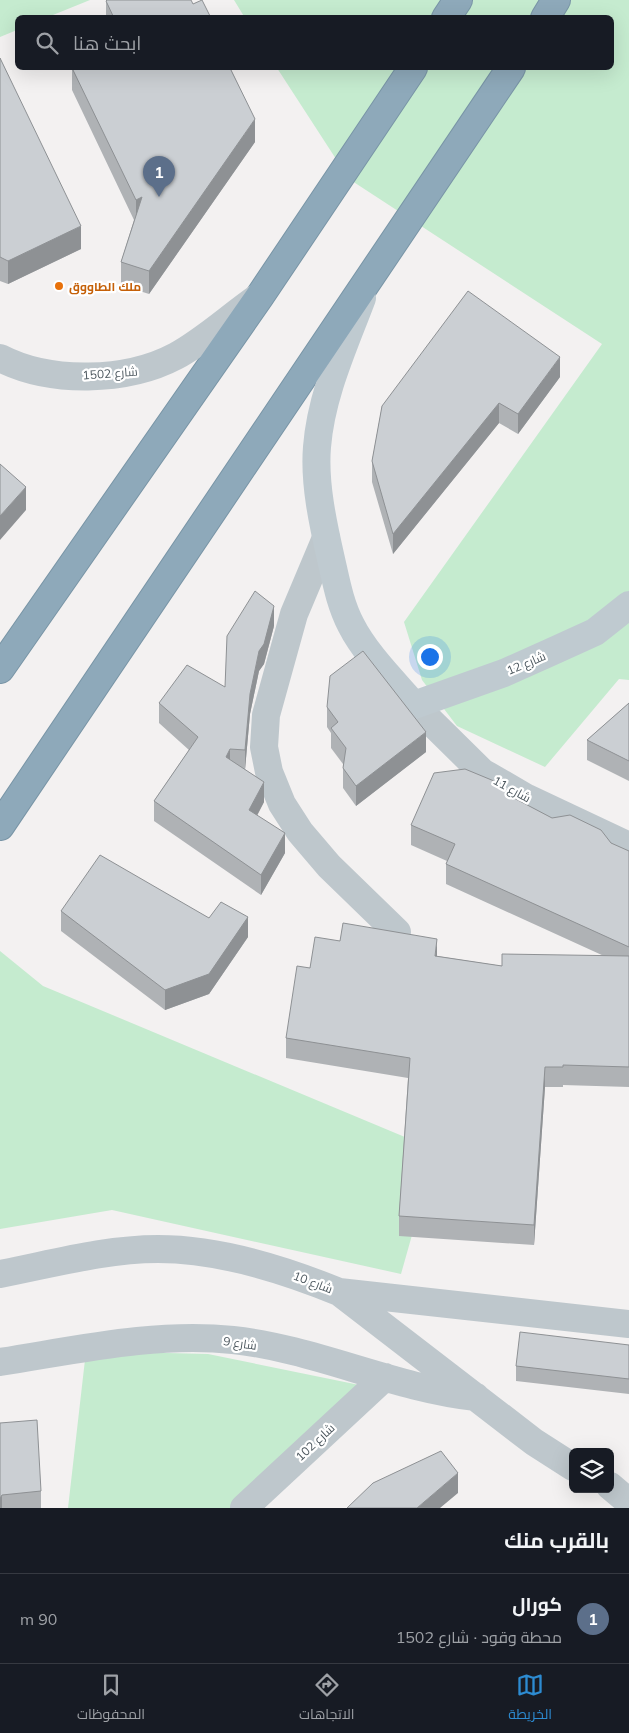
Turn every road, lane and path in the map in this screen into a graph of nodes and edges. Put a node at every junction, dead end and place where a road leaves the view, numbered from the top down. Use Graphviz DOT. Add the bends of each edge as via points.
graph roads {
  1 [pos="458,0"];
  2 [pos="556,0"];
  3 [pos="448,15"];
  4 [pos="547,15"];
  5 [pos="412,70"];
  6 [pos="510,70"];
  7 [pos="367,284"];
  8 [pos="260,296"];
  9 [pos="0,358"];
  10 [pos="326,538"];
  11 [pos="629,605"];
  12 [pos="0,669"];
  13 [pos="414,705"];
  14 [pos="0,826"];
  15 [pos="629,846"];
  16 [pos="397,932"];
  17 [pos="0,1274"];
  18 [pos="339,1292"];
  19 [pos="629,1324"];
  20 [pos="0,1362"];
  21 [pos="385,1377"];
  22 [pos="476,1397"];
  23 [pos="569,1464"];
  24 [pos="614,1489"];
  25 [pos="629,1502"];
  26 [pos="244,1508"];
  1 -- 3 [label="highway"];
  2 -- 4 [label="highway"];
  5 -- 8 [label="highway"];
  6 -- 7 [label="highway"];
  7 -- 10 [label="street" via="330,384 320,425 317,448 319,490"];
  7 -- 14 [label="highway"];
  8 -- 9 [label="street, شارع 1502" via="178,355 144,370 103,375 51,375"];
  8 -- 12 [label="highway"];
  10 -- 13 [label="street" via="351,625 381,668"];
  10 -- 16 [label="street" via="294,614 266,715 264,747 269,772 282,804 300,832 329,866"];
  11 -- 13 [label="street, شارع 12" via="595,632 504,673"];
  13 -- 15 [label="street, شارع 11" via="482,772 527,798"];
  17 -- 18 [label="street, شارع 10" via="99,1255 156,1249 185,1250 301,1276"];
  18 -- 19 [label="street, شارع 10"];
  18 -- 22 [label="street"];
  20 -- 21 [label="street, شارع 9" via="131,1342 190,1338 234,1340 296,1352"];
  21 -- 22 [label="street, شارع 9" via="440,1393"];
  21 -- 26 [label="street, شارع 102"];
  22 -- 23 [label="street"];
  24 -- 25 [label="street"];
}
